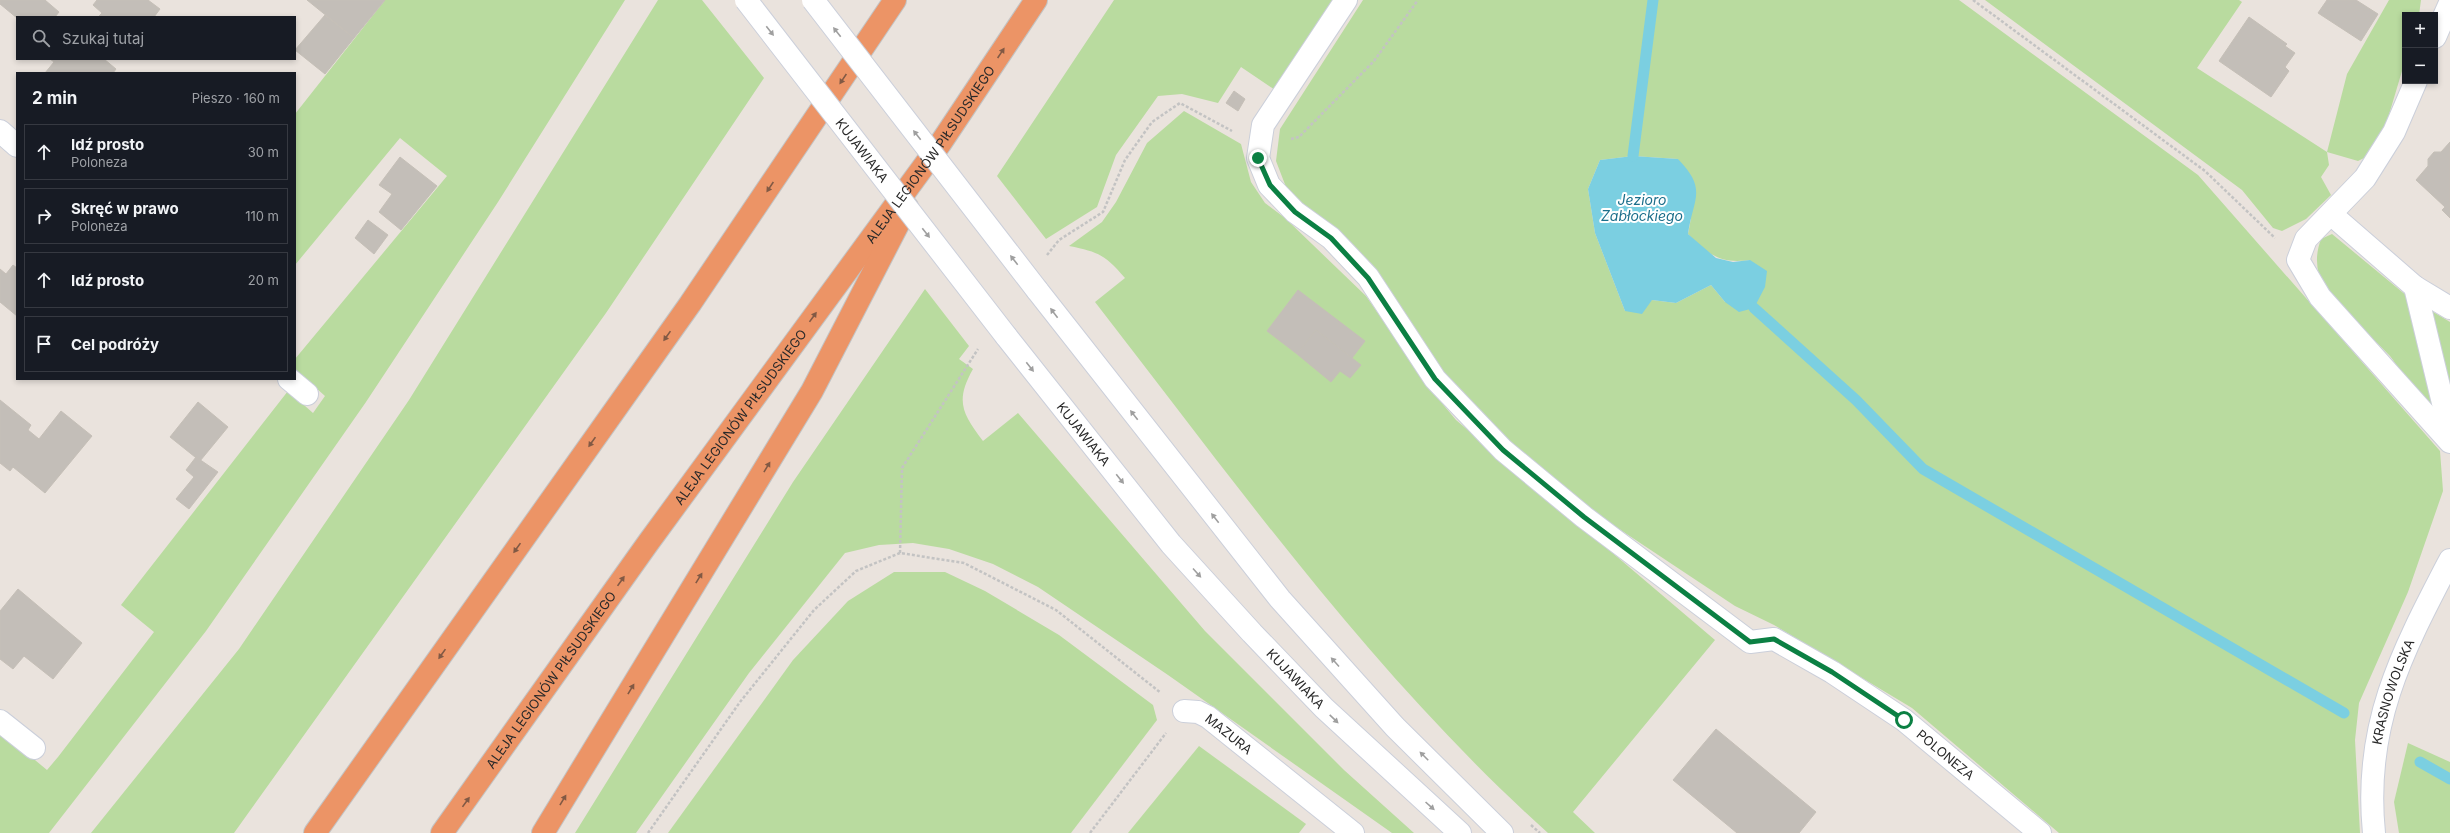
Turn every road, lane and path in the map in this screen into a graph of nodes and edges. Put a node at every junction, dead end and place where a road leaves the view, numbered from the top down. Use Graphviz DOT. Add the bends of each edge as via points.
graph roads {
  1 [pos="746,0"];
  2 [pos="813,0"];
  3 [pos="896,0"];
  4 [pos="1036,0"];
  5 [pos="1346,0"];
  6 [pos="1418,0"];
  7 [pos="1973,0"];
  8 [pos="2450,2"];
  9 [pos="2438,30"];
  10 [pos="2415,84"];
  11 [pos="0,131"];
  12 [pos="940,144"];
  13 [pos="16,145"];
  14 [pos="1260,145"];
  15 [pos="2332,214"];
  16 [pos="2298,260"];
  17 [pos="2415,287"];
  18 [pos="2450,308"];
  19 [pos="290,380"];
  20 [pos="307,394"];
  21 [pos="2450,432"];
  22 [pos="2450,442"];
  23 [pos="2450,560"];
  24 [pos="1184,711"];
  25 [pos="0,721"];
  26 [pos="34,748"];
  27 [pos="1528,822"];
  28 [pos="315,833"];
  29 [pos="442,833"];
  30 [pos="543,833"];
  31 [pos="648,833"];
  32 [pos="1090,833"];
  33 [pos="1353,833"];
  34 [pos="1460,833"];
  35 [pos="1502,833"];
  36 [pos="1540,833"];
  37 [pos="2040,833"];
  38 [pos="2374,833"];
  1 -- 34 [label="street, KUJAWIAKA, one-way, bridge" via="1171,544 1329,714"];
  35 -- 2 [label="street, one-way, bridge" via="1395,727 1293,614"];
  3 -- 28 [label="highway, one-way" via="690,304"];
  12 -- 4 [label="highway, ALEJA LEGIONÓW PIŁSUDSKIEGO, one-way"];
  5 -- 14 [label="street, POLONEZA" via="1263,125"];
  6 -- 14 [label="path" via="1374,61 1299,137"];
  7 -- 16 [label="path" via="2205,171"];
  8 -- 9 [label="street"];
  10 -- 15 [label="street" via="2394,132 2365,178"];
  11 -- 13 [label="street"];
  29 -- 12 [label="highway, ALEJA LEGIONÓW PIŁSUDSKIEGO, one-way" via="648,543"];
  30 -- 12 [label="highway, one-way" via="812,391"];
  14 -- 37 [label="street, POLONEZA" via="1258,158 1270,185 1295,212 1331,238 1368,278 1435,379 1503,450 1584,517 1750,642 1774,639 1832,672 1904,720"];
  15 -- 16 [label="street" via="2306,239"];
  15 -- 17 [label="street"];
  16 -- 22 [label="street" via="2320,297"];
  17 -- 18 [label="street"];
  17 -- 21 [label="street"];
  19 -- 20 [label="street"];
  23 -- 38 [label="street, KRASNOWOLSKA" via="2396,670 2382,712 2373,758 2371,792"];
  24 -- 31 [label="path" via="1056,610 964,563 900,553 856,571 814,610 740,702"];
  24 -- 32 [label="path"];
  24 -- 33 [label="street, MAZURA" via="1198,712 1208,717"];
  25 -- 26 [label="street"];
  27 -- 36 [label="path"];
}
